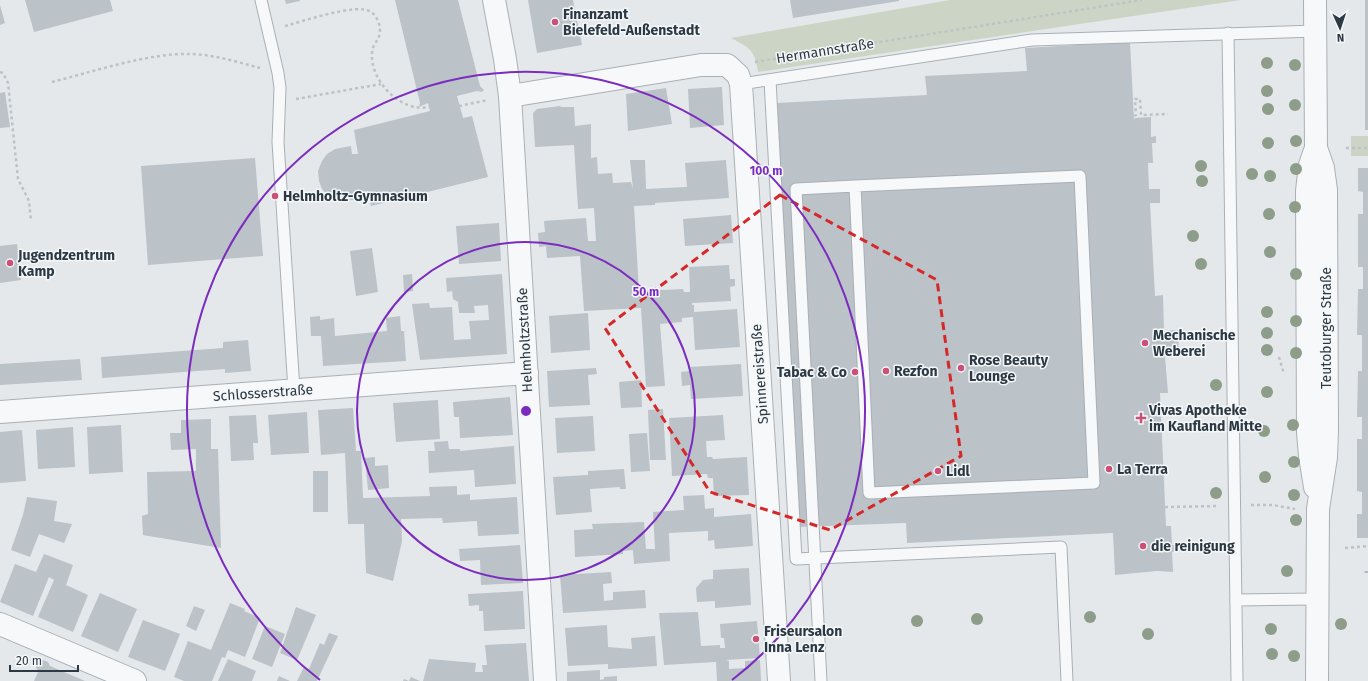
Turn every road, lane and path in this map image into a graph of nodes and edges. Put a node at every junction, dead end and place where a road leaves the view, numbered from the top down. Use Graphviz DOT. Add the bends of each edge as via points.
graph roads {
  1 [pos="261,0"];
  2 [pos="494,0"];
  3 [pos="1142,0"];
  4 [pos="1315,0"];
  5 [pos="269,30"];
  6 [pos="1316,31"];
  7 [pos="1228,33"];
  8 [pos="0,72"];
  9 [pos="278,73"];
  10 [pos="737,77"];
  11 [pos="770,80"];
  12 [pos="52,82"];
  13 [pos="381,84"];
  14 [pos="510,96"];
  15 [pos="280,101"];
  16 [pos="459,106"];
  17 [pos="429,107"];
  18 [pos="1168,114"];
  19 [pos="1134,116"];
  20 [pos="1346,148"];
  21 [pos="1368,148"];
  22 [pos="855,186"];
  23 [pos="31,221"];
  24 [pos="527,373"];
  25 [pos="294,390"];
  26 [pos="0,412"];
  27 [pos="1273,505"];
  28 [pos="1309,509"];
  29 [pos="1368,546"];
  30 [pos="1345,548"];
  31 [pos="814,558"];
  32 [pos="1318,599"];
  33 [pos="1236,600"];
  34 [pos="0,624"];
  35 [pos="135,681"];
  36 [pos="545,681"];
  37 [pos="779,681"];
  38 [pos="820,681"];
  39 [pos="1067,681"];
  40 [pos="1237,681"];
  41 [pos="1317,681"];
  1 -- 5 [label="lane"];
  2 -- 14 [label="street, Helmholtzstraße"];
  3 -- 10 [label="path, Hermannstraße" via="757,62"];
  4 -- 6 [label="street, Teutoburger Straße"];
  5 -- 9 [label="lane"];
  5 -- 13 [label="path" via="348,10 371,11 378,20 380,31 372,52 374,69"];
  6 -- 7 [label="lane"];
  6 -- 28 [label="street, Teutoburger Straße" via="1316,148 1310,165 1307,191"];
  7 -- 11 [label="lane" via="1032,40"];
  7 -- 33 [label="lane"];
  8 -- 23 [label="path" via="8,83 18,179 29,201"];
  9 -- 12 [label="path" via="212,56 188,54 159,56"];
  9 -- 15 [label="lane"];
  10 -- 11 [label="lane"];
  10 -- 14 [label="street" via="727,65 701,65"];
  10 -- 37 [label="street, Spinnereistraße"];
  11 -- 31 [label="lane" via="796,559"];
  13 -- 15 [label="path"];
  13 -- 17 [label="path" via="400,101 412,107"];
  14 -- 16 [label="path"];
  14 -- 24 [label="street, Helmholtzstraße"];
  15 -- 25 [label="lane" via="278,142"];
  18 -- 19 [label="path" via="1141,115 1140,99 1135,99"];
  20 -- 21 [label="path"];
  22 -- 22 [label="lane" via="869,493 1094,483 1080,176"];
  22 -- 31 [label="lane" via="796,189"];
  24 -- 25 [label="street, Schlosserstraße"];
  24 -- 36 [label="street, Helmholtzstraße"];
  25 -- 26 [label="street, Schlosserstraße"];
  27 -- 28 [label="path"];
  28 -- 32 [label="street, Teutoburger Straße"];
  29 -- 30 [label="path"];
  31 -- 38 [label="lane"];
  31 -- 39 [label="lane" via="1061,547"];
  32 -- 33 [label="lane"];
  32 -- 41 [label="street, Teutoburger Straße"];
  33 -- 40 [label="lane"];
  34 -- 35 [label="street"];
}
